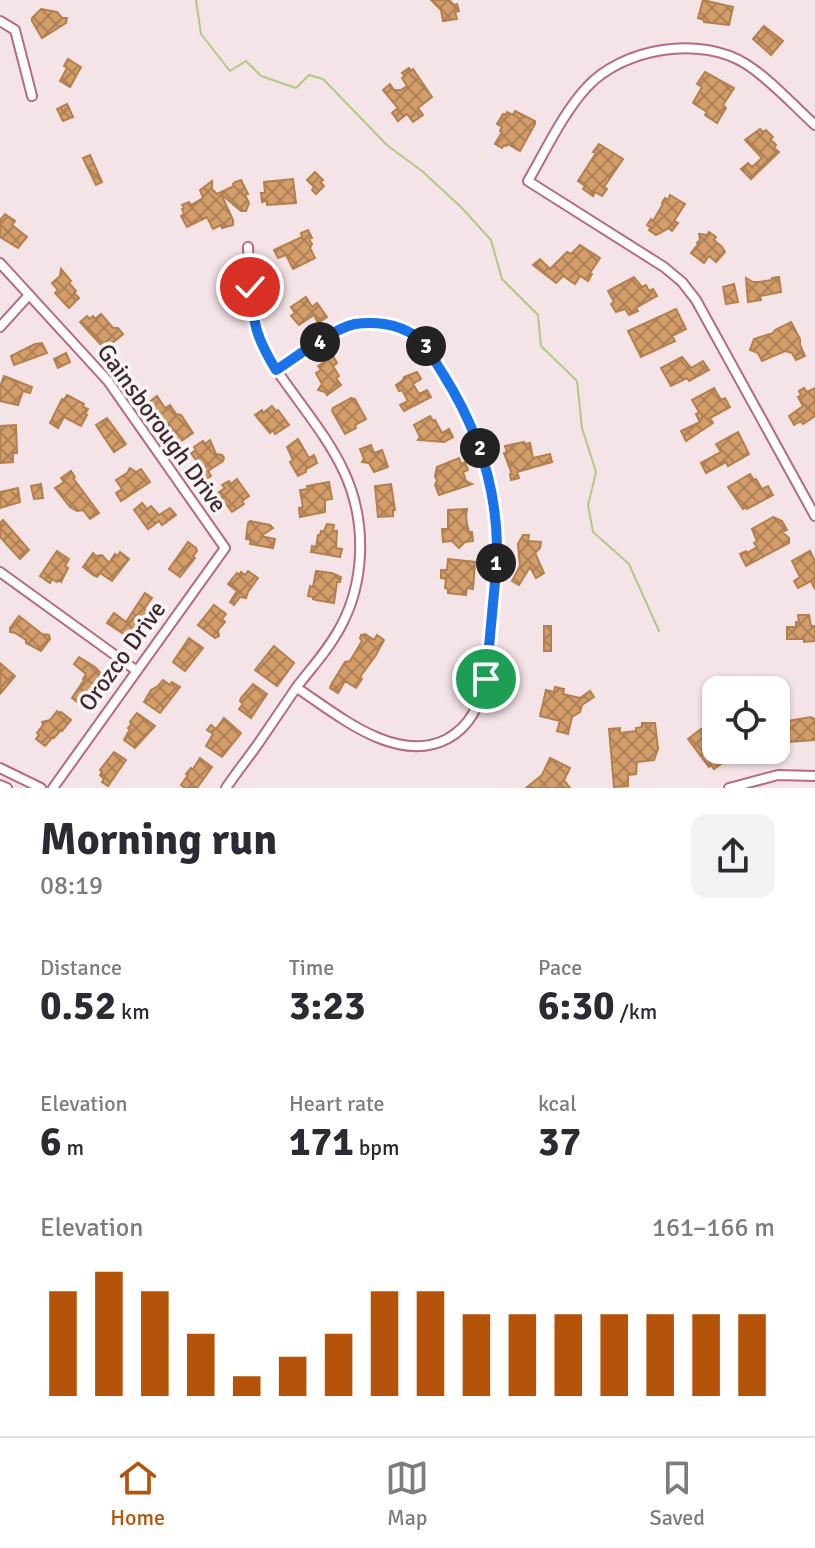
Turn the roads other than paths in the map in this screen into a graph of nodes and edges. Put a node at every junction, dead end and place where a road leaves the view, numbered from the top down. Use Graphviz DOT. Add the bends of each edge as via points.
graph roads {
  1 [pos="0,21"];
  2 [pos="32,96"];
  3 [pos="815,125"];
  4 [pos="248,247"];
  5 [pos="0,263"];
  6 [pos="29,295"];
  7 [pos="0,327"];
  8 [pos="276,370"];
  9 [pos="815,516"];
  10 [pos="225,548"];
  11 [pos="0,572"];
  12 [pos="137,671"];
  13 [pos="297,688"];
  14 [pos="0,768"];
  15 [pos="815,776"];
  16 [pos="0,785"];
  17 [pos="7,788"];
  18 [pos="41,788"];
  19 [pos="53,788"];
  20 [pos="226,788"];
  21 [pos="729,788"];
  1 -- 2 [label="street" via="15,30"];
  3 -- 9 [label="street" via="743,63 706,49 666,50 620,63 588,86 528,181 682,282"];
  4 -- 8 [label="street" via="254,323"];
  5 -- 6 [label="street, Gainsborough Drive"];
  6 -- 7 [label="street"];
  6 -- 10 [label="street, Gainsborough Drive" via="108,381"];
  8 -- 13 [label="street" via="344,469 357,509 360,544 350,607"];
  8 -- 13 [label="street" via="353,325 381,323 425,344 472,427 487,469 498,548 486,679 469,722 455,735 420,748 403,747 347,722"];
  10 -- 12 [label="street, Orozco Drive"];
  11 -- 12 [label="street"];
  12 -- 19 [label="street, Orozco Drive"];
  13 -- 20 [label="street"];
  14 -- 18 [label="street"];
  15 -- 21 [label="street" via="778,775"];
  16 -- 17 [label="street"];
}
